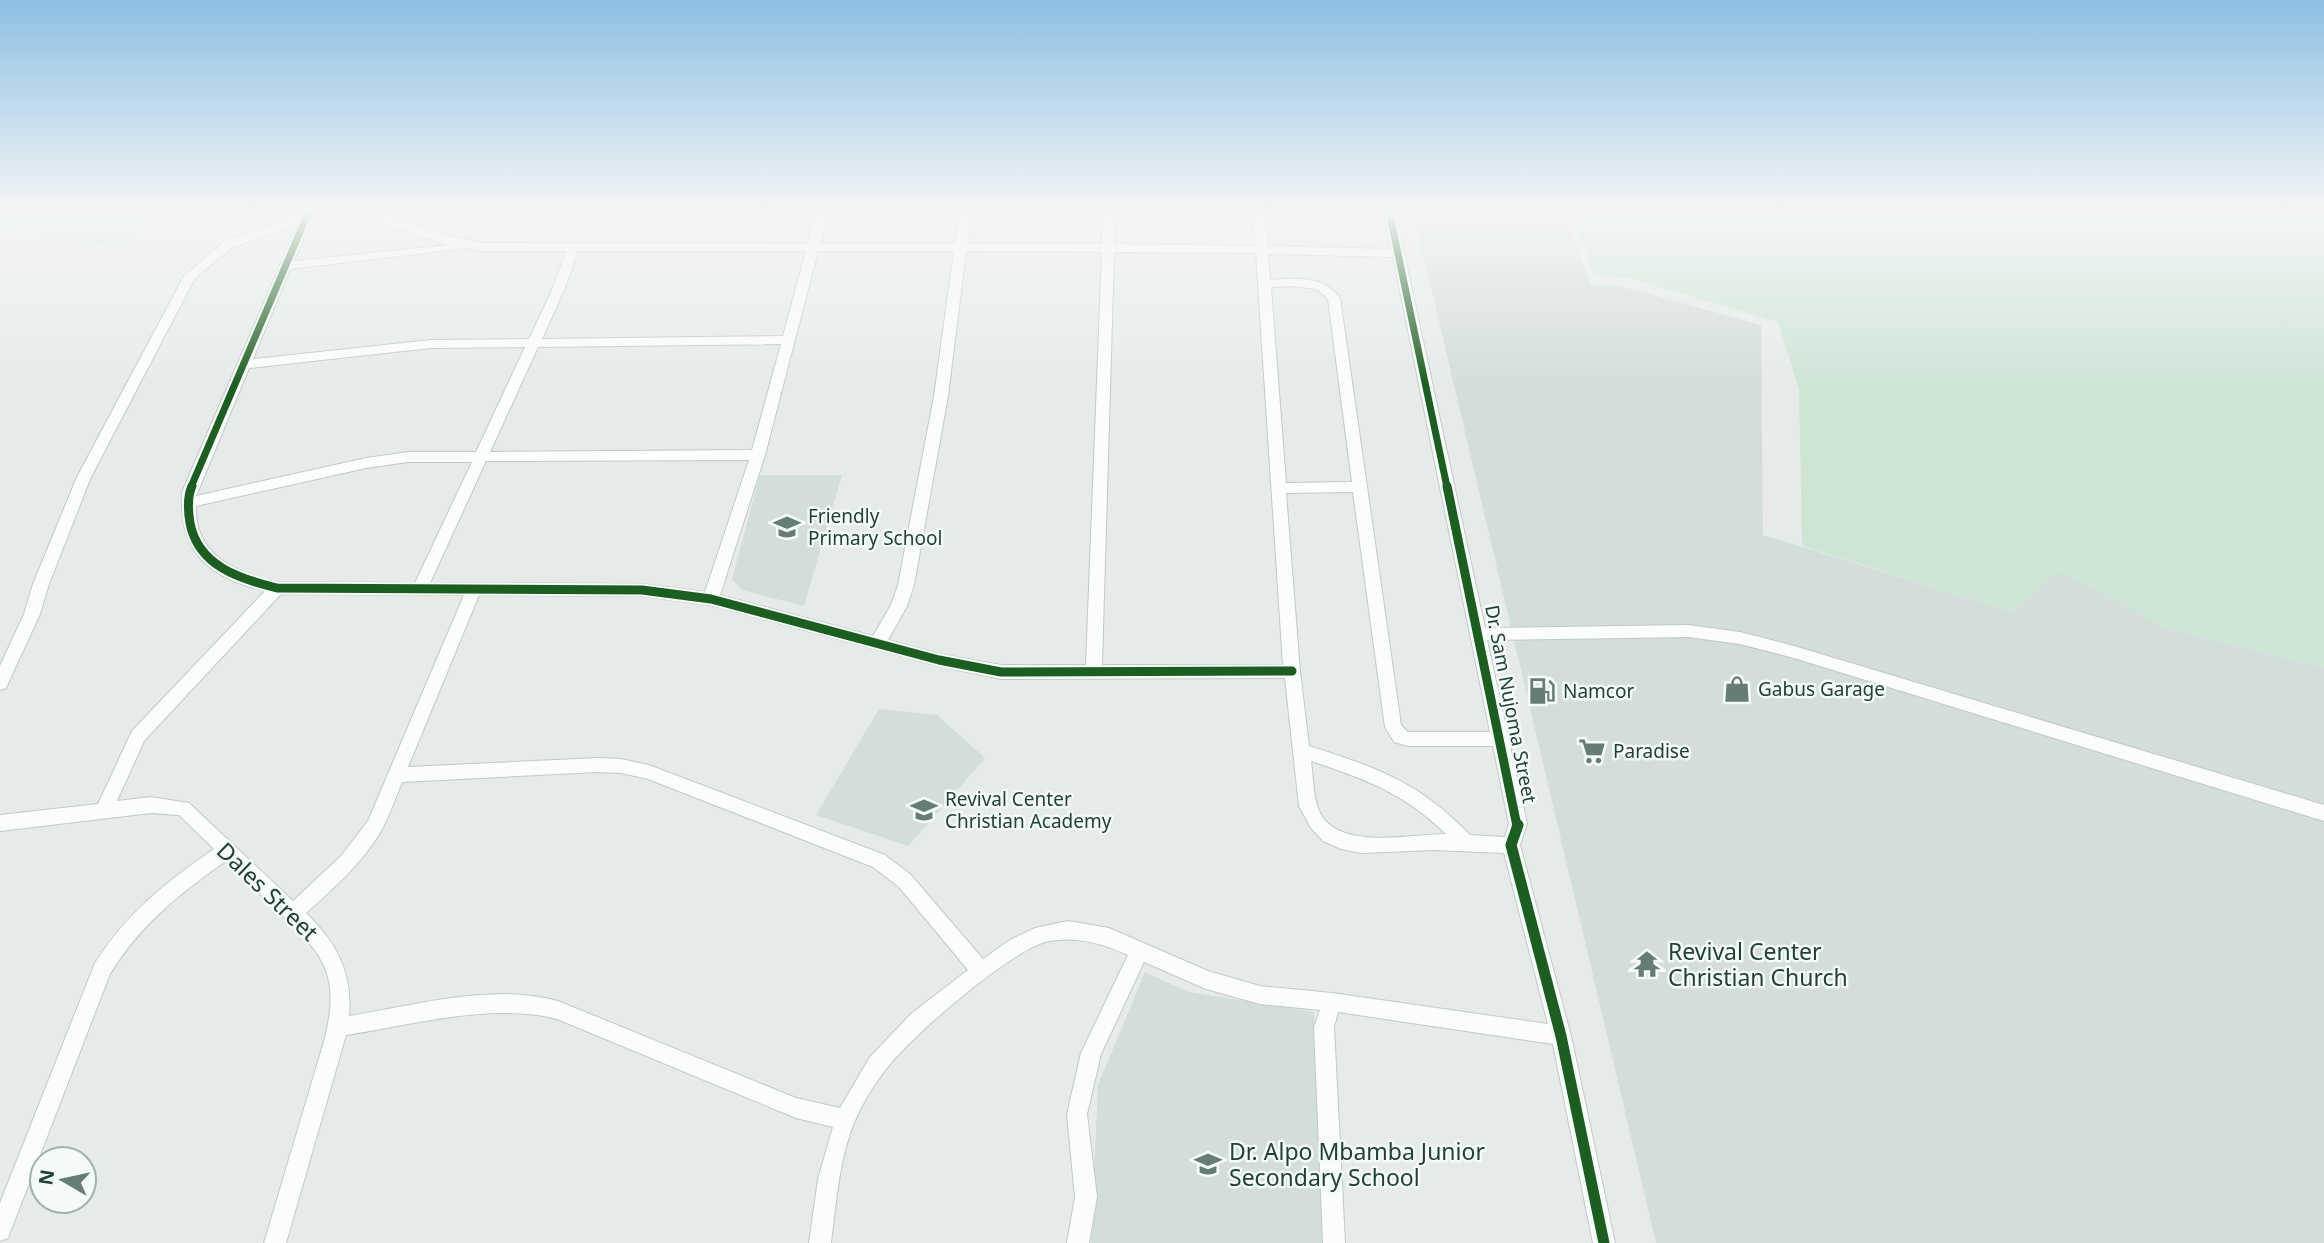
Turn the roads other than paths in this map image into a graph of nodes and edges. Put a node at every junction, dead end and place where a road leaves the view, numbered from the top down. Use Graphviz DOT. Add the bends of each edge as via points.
graph roads {
  1 [pos="199,269"];
  2 [pos="283,269"];
  3 [pos="564,269"];
  4 [pos="807,269"];
  5 [pos="956,269"];
  6 [pos="1108,269"];
  7 [pos="1263,269"];
  8 [pos="1400,269"];
  9 [pos="1264,284"];
  10 [pos="787,340"];
  11 [pos="534,343"];
  12 [pos="243,365"];
  13 [pos="758,455"];
  14 [pos="482,456"];
  15 [pos="1360,487"];
  16 [pos="1279,488"];
  17 [pos="187,503"];
  18 [pos="277,588"];
  19 [pos="421,589"];
  20 [pos="474,589"];
  21 [pos="711,599"];
  22 [pos="1479,634"];
  23 [pos="877,644"];
  24 [pos="1292,671"];
  25 [pos="1094,673"];
  26 [pos="0,683"];
  27 [pos="1500,739"];
  28 [pos="1302,751"];
  29 [pos="396,775"];
  30 [pos="104,810"];
  31 [pos="2324,813"];
  32 [pos="0,823"];
  33 [pos="1467,844"];
  34 [pos="1511,845"];
  35 [pos="225,850"];
  36 [pos="292,913"];
  37 [pos="1139,951"];
  38 [pos="981,971"];
  39 [pos="1332,1002"];
  40 [pos="337,1027"];
  41 [pos="1561,1036"];
  42 [pos="845,1119"];
  43 [pos="0,1230"];
  44 [pos="275,1243"];
  45 [pos="820,1243"];
  46 [pos="1078,1243"];
  47 [pos="1334,1243"];
  48 [pos="1604,1243"];
  1 -- 26 [label="street" via="190,276 84,477 32,614"];
  2 -- 12 [label="street"];
  3 -- 11 [label="street"];
  4 -- 10 [label="street"];
  5 -- 23 [label="street" via="941,396 906,585"];
  6 -- 25 [label="street"];
  7 -- 9 [label="street"];
  8 -- 22 [label="street, Dr. Sam Nujoma Street"];
  9 -- 15 [label="street" via="1319,285 1334,298"];
  9 -- 16 [label="street"];
  10 -- 11 [label="street"];
  10 -- 13 [label="street"];
  11 -- 12 [label="street" via="431,344"];
  11 -- 14 [label="street"];
  12 -- 17 [label="street" via="195,473"];
  13 -- 14 [label="street"];
  13 -- 21 [label="street"];
  14 -- 17 [label="street" via="366,463"];
  14 -- 19 [label="street"];
  15 -- 16 [label="street"];
  15 -- 27 [label="street" via="1393,727 1408,739"];
  16 -- 24 [label="street"];
  17 -- 18 [label="street" via="197,547 212,562 228,573"];
  18 -- 19 [label="street"];
  18 -- 30 [label="street" via="138,736"];
  19 -- 20 [label="street"];
  20 -- 21 [label="street" via="642,590"];
  20 -- 29 [label="street"];
  21 -- 23 [label="street"];
  22 -- 27 [label="street, Dr. Sam Nujoma Street"];
  22 -- 31 [label="street" via="1688,631 1740,638"];
  23 -- 25 [label="street" via="1001,672"];
  24 -- 25 [label="street"];
  24 -- 28 [label="street"];
  27 -- 34 [label="street, Dr. Sam Nujoma Street" via="1518,824"];
  28 -- 33 [label="street" via="1396,786 1448,823"];
  28 -- 33 [label="street" via="1308,806 1315,821 1340,841"];
  29 -- 36 [label="street" via="362,848"];
  29 -- 38 [label="street" via="597,765 649,772 879,861 905,881"];
  30 -- 32 [label="street, Dales Street"];
  30 -- 35 [label="street, Dales Street" via="162,804 183,808"];
  33 -- 34 [label="street"];
  34 -- 41 [label="street, Dr. Sam Nujoma Street"];
  35 -- 36 [label="street, Dales Street"];
  35 -- 43 [label="street" via="146,910 113,949"];
  36 -- 40 [label="street, Dales Street" via="330,955 338,976"];
  37 -- 38 [label="street" via="1087,932 1042,934"];
  37 -- 39 [label="street" via="1230,988"];
  37 -- 46 [label="street" via="1091,1053 1076,1114 1086,1197"];
  38 -- 42 [label="street" via="899,1039 877,1064"];
  39 -- 41 [label="street"];
  39 -- 47 [label="street" via="1324,1027"];
  40 -- 42 [label="street" via="497,1002 536,1004 796,1108"];
  40 -- 44 [label="street, Dales Street"];
  41 -- 48 [label="street, Dr. Sam Nujoma Street"];
  42 -- 45 [label="street" via="829,1180"];
}
